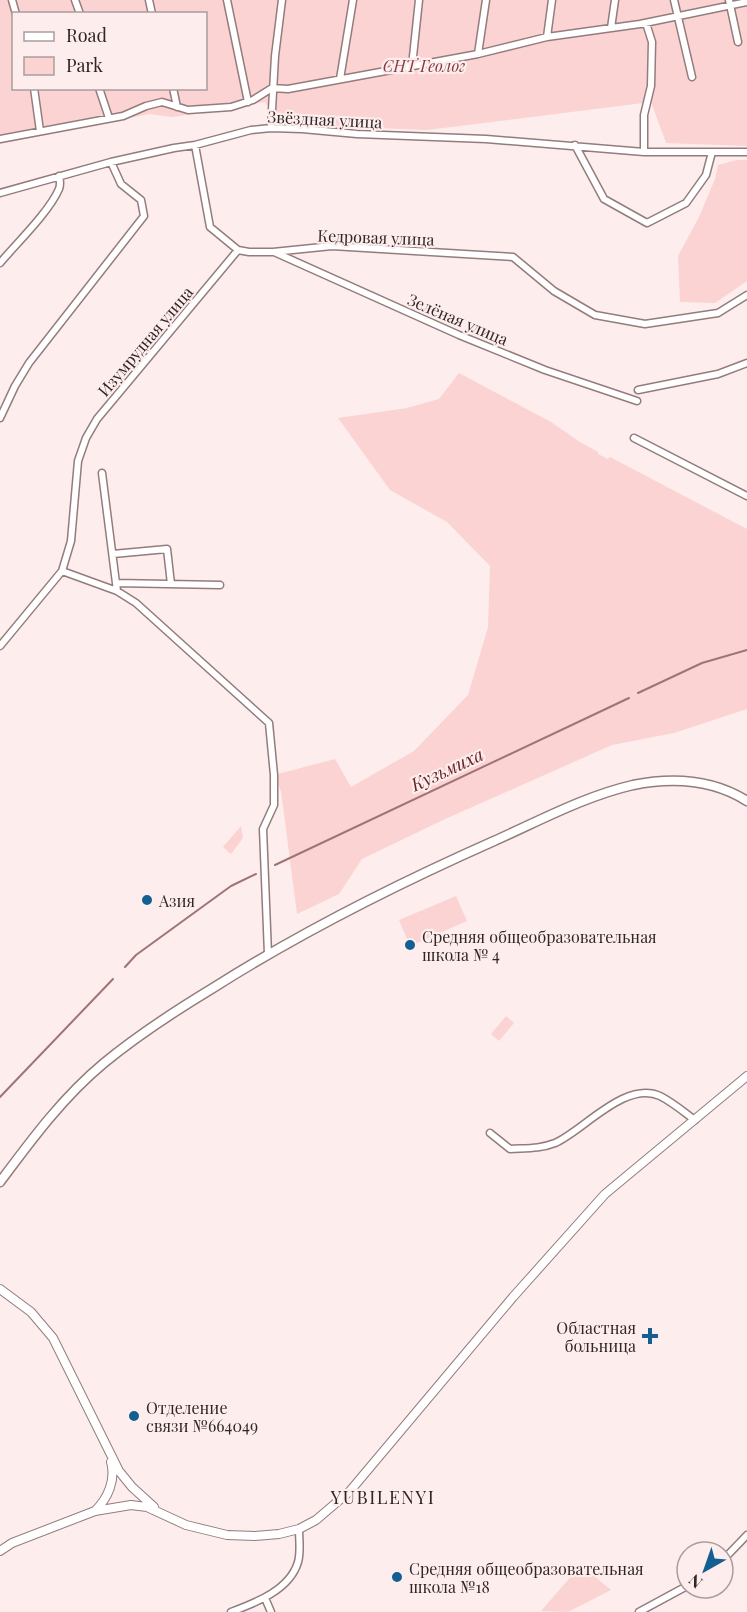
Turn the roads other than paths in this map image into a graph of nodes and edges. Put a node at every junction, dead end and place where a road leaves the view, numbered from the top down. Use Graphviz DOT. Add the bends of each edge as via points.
graph roads {
  1 [pos="227,0"];
  2 [pos="282,0"];
  3 [pos="353,0"];
  4 [pos="419,0"];
  5 [pos="486,0"];
  6 [pos="552,0"];
  7 [pos="615,0"];
  8 [pos="674,0"];
  9 [pos="747,2"];
  10 [pos="729,3"];
  11 [pos="678,16"];
  12 [pos="646,23"];
  13 [pos="610,28"];
  14 [pos="547,37"];
  15 [pos="738,42"];
  16 [pos="478,54"];
  17 [pos="412,66"];
  18 [pos="692,77"];
  19 [pos="340,79"];
  20 [pos="272,88"];
  21 [pos="34,90"];
  22 [pos="100,90"];
  23 [pos="173,90"];
  24 [pos="248,102"];
  25 [pos="177,107"];
  26 [pos="109,118"];
  27 [pos="271,128"];
  28 [pos="40,131"];
  29 [pos="0,139"];
  30 [pos="195,145"];
  31 [pos="575,145"];
  32 [pos="644,152"];
  33 [pos="712,152"];
  34 [pos="747,153"];
  35 [pos="111,162"];
  36 [pos="59,176"];
  37 [pos="0,193"];
  38 [pos="238,250"];
  39 [pos="273,252"];
  40 [pos="0,263"];
  41 [pos="747,295"];
  42 [pos="747,363"];
  43 [pos="638,390"];
  44 [pos="637,401"];
  45 [pos="0,418"];
  46 [pos="634,438"];
  47 [pos="102,473"];
  48 [pos="747,496"];
  49 [pos="112,554"];
  50 [pos="62,571"];
  51 [pos="116,583"];
  52 [pos="171,584"];
  53 [pos="220,585"];
  54 [pos="117,591"];
  55 [pos="0,646"];
  56 [pos="747,801"];
  57 [pos="268,954"];
  58 [pos="747,1076"];
  59 [pos="695,1119"];
  60 [pos="490,1133"];
  61 [pos="0,1182"];
  62 [pos="0,1289"];
  63 [pos="110,1455"];
  64 [pos="95,1511"];
  65 [pos="162,1513"];
  66 [pos="299,1529"];
  67 [pos="747,1535"];
  68 [pos="735,1548"];
  69 [pos="0,1551"];
  70 [pos="675,1592"];
  71 [pos="265,1598"];
  72 [pos="231,1612"];
  73 [pos="271,1612"];
  74 [pos="639,1612"];
  1 -- 24 [label="street"];
  2 -- 20 [label="street"];
  3 -- 19 [label="street"];
  4 -- 17 [label="street"];
  5 -- 16 [label="street"];
  6 -- 14 [label="street"];
  7 -- 13 [label="street"];
  8 -- 11 [label="street"];
  9 -- 10 [label="street"];
  10 -- 11 [label="street"];
  10 -- 15 [label="street"];
  11 -- 12 [label="street"];
  11 -- 18 [label="street"];
  12 -- 13 [label="street"];
  12 -- 32 [label="street" via="652,42"];
  13 -- 14 [label="street"];
  14 -- 16 [label="street"];
  16 -- 17 [label="street"];
  17 -- 19 [label="street"];
  19 -- 20 [label="street" via="288,89"];
  20 -- 24 [label="street"];
  20 -- 27 [label="street"];
  21 -- 28 [label="street"];
  22 -- 26 [label="street"];
  23 -- 25 [label="street"];
  24 -- 25 [label="street" via="231,107"];
  25 -- 26 [label="street" via="162,102"];
  26 -- 28 [label="street"];
  27 -- 30 [label="street, Звёздная улица"];
  27 -- 31 [label="street, Звёздная улица"];
  28 -- 29 [label="street"];
  30 -- 35 [label="street, Звёздная улица"];
  30 -- 38 [label="street" via="210,226"];
  31 -- 32 [label="street, Звёздная улица"];
  31 -- 33 [label="street" via="604,199 647,223 686,203 706,175"];
  32 -- 33 [label="street, Звёздная улица"];
  33 -- 34 [label="street, Звёздная улица"];
  35 -- 36 [label="street, Звёздная улица"];
  35 -- 45 [label="street" via="121,184 141,200 144,216 29,363"];
  36 -- 37 [label="street, Звёздная улица"];
  36 -- 40 [label="street" via="61,183 52,201"];
  38 -- 39 [label="street, Кедровая улица"];
  38 -- 50 [label="street, Изумрудная улица" via="91,429 78,462 71,541"];
  39 -- 41 [label="street, Кедровая улица" via="332,246 513,257 554,291 595,315 645,324 718,313"];
  39 -- 44 [label="street, Зелёная улица" via="459,335"];
  42 -- 43 [label="street" via="718,374"];
  46 -- 48 [label="street"];
  47 -- 49 [label="street"];
  49 -- 51 [label="street"];
  49 -- 52 [label="street" via="167,549"];
  50 -- 54 [label="street"];
  50 -- 55 [label="street"];
  51 -- 52 [label="street"];
  51 -- 54 [label="street"];
  52 -- 53 [label="street"];
  54 -- 57 [label="street" via="136,603 269,723 273,805 263,828"];
  56 -- 57 [label="main road" via="716,786 691,780 661,781 607,792 420,874"];
  57 -- 61 [label="main road" via="156,1024 106,1061 60,1104"];
  58 -- 59 [label="street"];
  59 -- 60 [label="street" via="658,1095 640,1094 609,1105 560,1141 541,1148 510,1149"];
  59 -- 66 [label="street" via="594,1205 350,1491"];
  62 -- 63 [label="street" via="31,1312 53,1338"];
  63 -- 64 [label="street" via="112,1482"];
  63 -- 65 [label="street" via="132,1487"];
  64 -- 65 [label="street" via="131,1505"];
  64 -- 69 [label="street"];
  65 -- 66 [label="street" via="186,1525 227,1535 255,1536"];
  66 -- 71 [label="street" via="298,1564 285,1582"];
  67 -- 68 [label="street"];
  70 -- 74 [label="street"];
  71 -- 72 [label="street"];
  71 -- 73 [label="street"];
}
